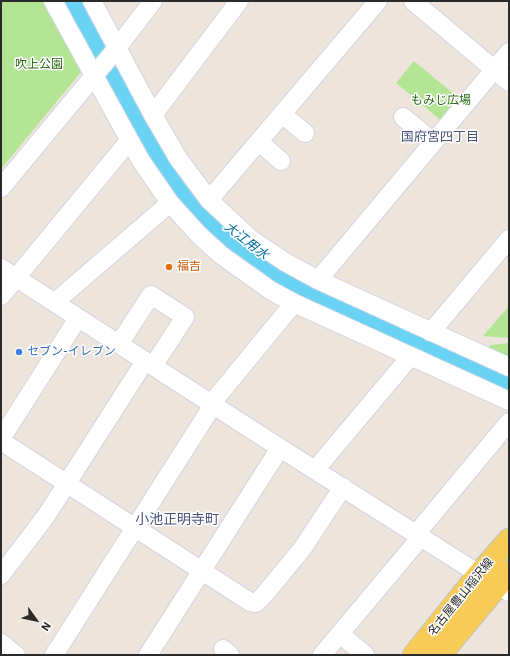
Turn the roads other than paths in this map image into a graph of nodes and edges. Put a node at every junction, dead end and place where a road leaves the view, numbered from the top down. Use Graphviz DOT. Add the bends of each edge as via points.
graph roads {
  1 [pos="53,1"];
  2 [pos="92,1"];
  3 [pos="153,1"];
  4 [pos="239,1"];
  5 [pos="378,1"];
  6 [pos="413,1"];
  7 [pos="116,50"];
  8 [pos="509,52"];
  9 [pos="494,69"];
  10 [pos="95,74"];
  11 [pos="509,82"];
  12 [pos="282,114"];
  13 [pos="153,115"];
  14 [pos="403,117"];
  15 [pos="305,133"];
  16 [pos="129,140"];
  17 [pos="259,142"];
  18 [pos="433,142"];
  19 [pos="281,162"];
  20 [pos="1,188"];
  21 [pos="209,200"];
  22 [pos="170,203"];
  23 [pos="509,239"];
  24 [pos="1,268"];
  25 [pos="16,278"];
  26 [pos="318,280"];
  27 [pos="1,296"];
  28 [pos="54,302"];
  29 [pos="294,303"];
  30 [pos="78,318"];
  31 [pos="431,332"];
  32 [pos="119,344"];
  33 [pos="410,357"];
  34 [pos="149,364"];
  35 [pos="509,366"];
  36 [pos="509,401"];
  37 [pos="212,404"];
  38 [pos="509,422"];
  39 [pos="1,440"];
  40 [pos="280,448"];
  41 [pos="315,470"];
  42 [pos="67,485"];
  43 [pos="343,487"];
  44 [pos="135,528"];
  45 [pos="418,536"];
  46 [pos="509,540"];
  47 [pos="202,571"];
  48 [pos="479,574"];
  49 [pos="1,575"];
  50 [pos="506,583"];
  51 [pos="340,634"];
  52 [pos="1,643"];
  53 [pos="16,655"];
  54 [pos="54,655"];
  55 [pos="148,655"];
  56 [pos="322,655"];
  57 [pos="365,655"];
  58 [pos="414,655"];
  59 [pos="440,655"];
  1 -- 10 [label="street"];
  2 -- 7 [label="street"];
  3 -- 7 [label="street"];
  4 -- 13 [label="street"];
  5 -- 12 [label="street"];
  6 -- 9 [label="street"];
  7 -- 10 [label="street"];
  7 -- 13 [label="street"];
  8 -- 9 [label="street"];
  9 -- 11 [label="street"];
  9 -- 18 [label="street"];
  10 -- 16 [label="street"];
  10 -- 20 [label="street"];
  12 -- 15 [label="street"];
  12 -- 17 [label="street"];
  13 -- 21 [label="street" via="178,158"];
  14 -- 18 [label="street"];
  16 -- 22 [label="street" via="140,161"];
  16 -- 25 [label="street"];
  17 -- 19 [label="street"];
  17 -- 21 [label="street"];
  18 -- 26 [label="street"];
  21 -- 26 [label="street" via="252,240"];
  22 -- 28 [label="street"];
  22 -- 29 [label="street" via="221,255 270,290"];
  23 -- 31 [label="street"];
  24 -- 25 [label="street"];
  25 -- 27 [label="street"];
  25 -- 28 [label="street"];
  26 -- 31 [label="street"];
  28 -- 30 [label="street"];
  29 -- 33 [label="street"];
  29 -- 37 [label="street"];
  30 -- 32 [label="street"];
  30 -- 39 [label="street"];
  31 -- 35 [label="street"];
  32 -- 34 [label="street"];
  32 -- 34 [label="street" via="151,295 157,298 185,317"];
  33 -- 36 [label="street"];
  33 -- 41 [label="street"];
  34 -- 37 [label="street"];
  34 -- 42 [label="street"];
  37 -- 40 [label="street"];
  37 -- 44 [label="street"];
  38 -- 45 [label="street"];
  39 -- 42 [label="street"];
  40 -- 41 [label="street"];
  40 -- 47 [label="street"];
  41 -- 43 [label="street"];
  42 -- 44 [label="street"];
  42 -- 49 [label="street"];
  43 -- 45 [label="street"];
  43 -- 47 [label="street" via="302,549 256,603 250,602"];
  44 -- 47 [label="street"];
  44 -- 54 [label="street"];
  45 -- 48 [label="street"];
  45 -- 51 [label="street"];
  46 -- 48 [label="main road, 名古屋豊山稲沢線"];
  47 -- 55 [label="street"];
  48 -- 50 [label="street"];
  48 -- 58 [label="main road, 名古屋豊山稲沢線"];
  50 -- 59 [label="main road, 名古屋豊山稲沢線"];
  51 -- 56 [label="street"];
  51 -- 57 [label="street"];
  52 -- 53 [label="street"];
}
